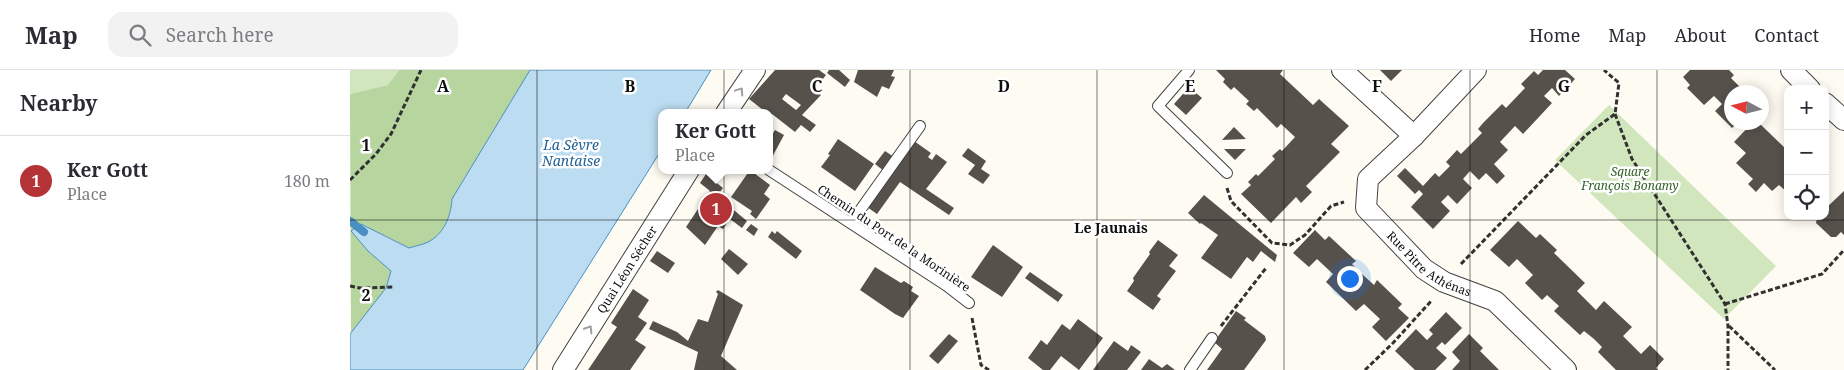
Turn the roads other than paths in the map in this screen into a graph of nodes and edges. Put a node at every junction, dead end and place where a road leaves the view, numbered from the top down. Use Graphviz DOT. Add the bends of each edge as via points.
graph roads {
  1 [pos="755,70"];
  2 [pos="1189,70"];
  3 [pos="1342,70"];
  4 [pos="1476,70"];
  5 [pos="1790,70"];
  6 [pos="1806,85"];
  7 [pos="1829,107"];
  8 [pos="729,109"];
  9 [pos="1844,120"];
  10 [pos="920,126"];
  11 [pos="1414,136"];
  12 [pos="773,173"];
  13 [pos="1227,173"];
  14 [pos="686,174"];
  15 [pos="851,224"];
  16 [pos="969,303"];
  17 [pos="1212,338"];
  18 [pos="563,370"];
  19 [pos="1190,370"];
  20 [pos="1566,370"];
  8 -- 1 [label="street, one-way"];
  2 -- 13 [label="lane" via="1158,106"];
  3 -- 11 [label="street"];
  4 -- 11 [label="street"];
  5 -- 6 [label="street"];
  7 -- 9 [label="street"];
  10 -- 15 [label="lane"];
  11 -- 20 [label="street, Rue Pitre Athénas" via="1368,179 1366,208 1424,270 1444,282 1495,301"];
  12 -- 15 [label="lane, Chemin du Port de la Morinière"];
  18 -- 14 [label="street, Quai Léon Sécher, one-way"];
  15 -- 16 [label="lane, Chemin du Port de la Morinière"];
  17 -- 19 [label="lane"];
}
